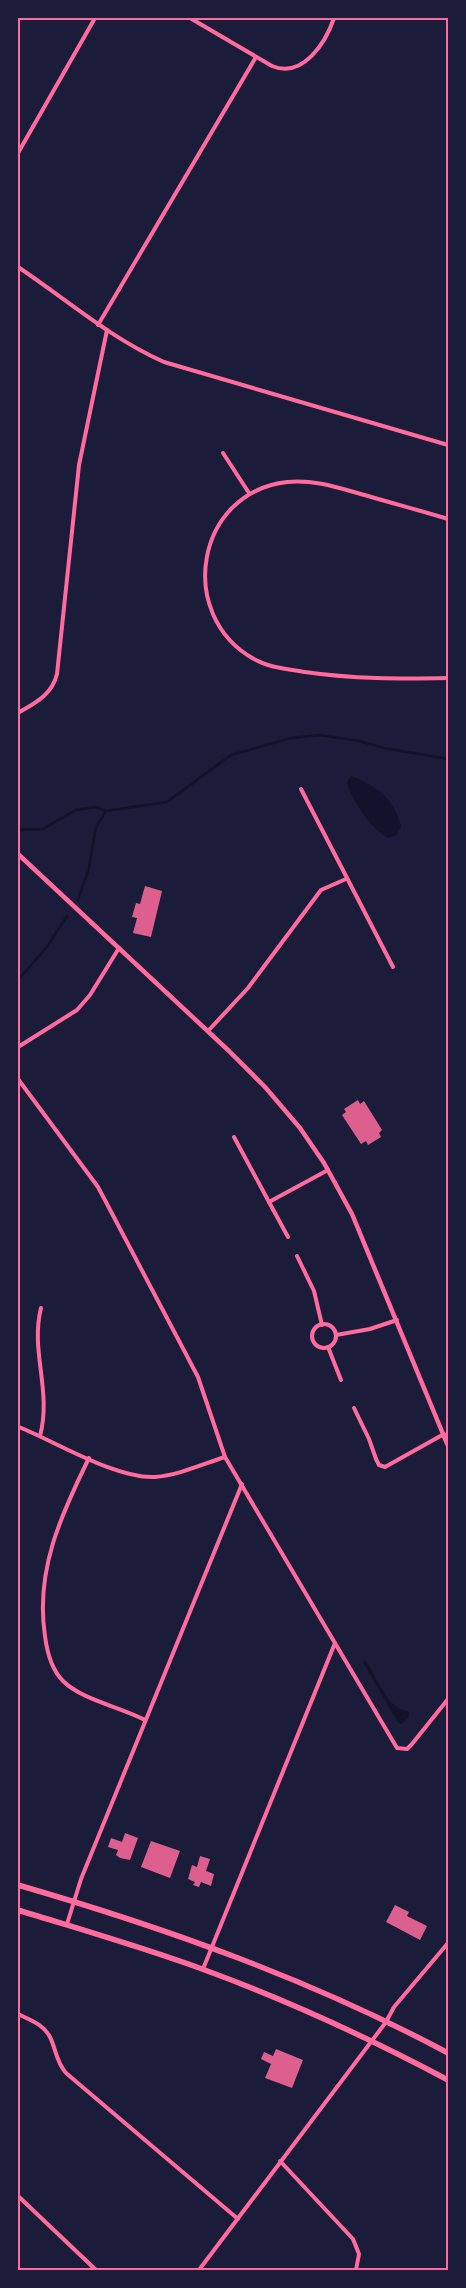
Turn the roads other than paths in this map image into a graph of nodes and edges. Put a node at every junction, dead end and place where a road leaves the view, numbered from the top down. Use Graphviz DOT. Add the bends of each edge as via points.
graph roads {
  1 [pos="96,18"];
  2 [pos="190,18"];
  3 [pos="334,18"];
  4 [pos="256,57"];
  5 [pos="18,152"];
  6 [pos="18,266"];
  7 [pos="98,325"];
  8 [pos="107,330"];
  9 [pos="448,445"];
  10 [pos="223,453"];
  11 [pos="249,494"];
  12 [pos="448,519"];
  13 [pos="448,678"];
  14 [pos="18,713"];
  15 [pos="301,789"];
  16 [pos="18,854"];
  17 [pos="346,879"];
  18 [pos="119,948"];
  19 [pos="393,967"];
  20 [pos="208,1031"];
  21 [pos="18,1047"];
  22 [pos="18,1079"];
  23 [pos="234,1137"];
  24 [pos="328,1170"];
  25 [pos="269,1202"];
  26 [pos="288,1237"];
  27 [pos="297,1256"];
  28 [pos="40,1308"];
  29 [pos="397,1320"];
  30 [pos="322,1325"];
  31 [pos="336,1335"];
  32 [pos="328,1347"];
  33 [pos="341,1380"];
  34 [pos="354,1408"];
  35 [pos="19,1427"];
  36 [pos="444,1434"];
  37 [pos="40,1436"];
  38 [pos="448,1446"];
  39 [pos="89,1458"];
  40 [pos="225,1458"];
  41 [pos="242,1484"];
  42 [pos="335,1643"];
  43 [pos="448,1699"];
  44 [pos="145,1720"];
  45 [pos="18,1885"];
  46 [pos="74,1901"];
  47 [pos="18,1910"];
  48 [pos="67,1924"];
  49 [pos="448,1943"];
  50 [pos="212,1947"];
  51 [pos="203,1969"];
  52 [pos="18,2014"];
  53 [pos="386,2022"];
  54 [pos="371,2042"];
  55 [pos="448,2053"];
  56 [pos="448,2080"];
  57 [pos="280,2160"];
  58 [pos="18,2196"];
  59 [pos="238,2219"];
  60 [pos="96,2270"];
  61 [pos="200,2270"];
  62 [pos="356,2270"];
  1 -- 5 [label="street"];
  2 -- 4 [label="street"];
  3 -- 4 [label="street" via="321,46 297,65 277,68"];
  4 -- 7 [label="street"];
  6 -- 7 [label="street"];
  7 -- 8 [label="street"];
  8 -- 9 [label="street" via="146,354 182,369"];
  8 -- 14 [label="street" via="78,465 57,674 46,696"];
  10 -- 11 [label="street"];
  11 -- 12 [label="street" via="279,483 314,482"];
  11 -- 13 [label="street" via="231,509 216,530 205,564 205,588 212,612 224,634 236,646 260,662 281,668 362,678"];
  15 -- 17 [label="street"];
  16 -- 18 [label="street"];
  17 -- 19 [label="street"];
  17 -- 20 [label="street" via="321,890 248,988"];
  18 -- 20 [label="street"];
  18 -- 21 [label="street" via="77,1010"];
  20 -- 24 [label="street" via="278,1102"];
  22 -- 40 [label="street" via="108,1204 198,1377"];
  23 -- 25 [label="street"];
  24 -- 25 [label="street"];
  24 -- 29 [label="street" via="352,1214"];
  25 -- 26 [label="street"];
  27 -- 30 [label="street" via="314,1291"];
  28 -- 37 [label="street" via="37,1340 45,1404"];
  29 -- 31 [label="street"];
  29 -- 36 [label="street"];
  30 -- 31 [label="street" via="330,1326"];
  30 -- 32 [label="street" via="314,1330 313,1340 321,1347"];
  31 -- 32 [label="street"];
  32 -- 33 [label="street"];
  34 -- 36 [label="street" via="379,1465 385,1467"];
  35 -- 37 [label="street"];
  36 -- 38 [label="street"];
  37 -- 39 [label="street"];
  39 -- 40 [label="street" via="124,1471 154,1477"];
  39 -- 44 [label="street" via="47,1558 43,1608 46,1645 54,1670 68,1686"];
  40 -- 41 [label="street"];
  41 -- 42 [label="street"];
  41 -- 44 [label="street"];
  42 -- 43 [label="street" via="400,1750 412,1744"];
  42 -- 50 [label="street"];
  44 -- 46 [label="street"];
  45 -- 46 [label="main road"];
  46 -- 48 [label="street"];
  46 -- 50 [label="main road"];
  47 -- 48 [label="main road"];
  48 -- 51 [label="main road"];
  49 -- 53 [label="street" via="394,2007"];
  50 -- 51 [label="street"];
  50 -- 53 [label="main road" via="302,1983"];
  51 -- 54 [label="main road"];
  52 -- 59 [label="street" via="44,2029 66,2073"];
  53 -- 54 [label="street"];
  53 -- 55 [label="main road"];
  54 -- 56 [label="main road"];
  54 -- 57 [label="street"];
  57 -- 59 [label="street"];
  57 -- 62 [label="street" via="353,2238 359,2254"];
  58 -- 60 [label="street"];
  59 -- 61 [label="street"];
}
